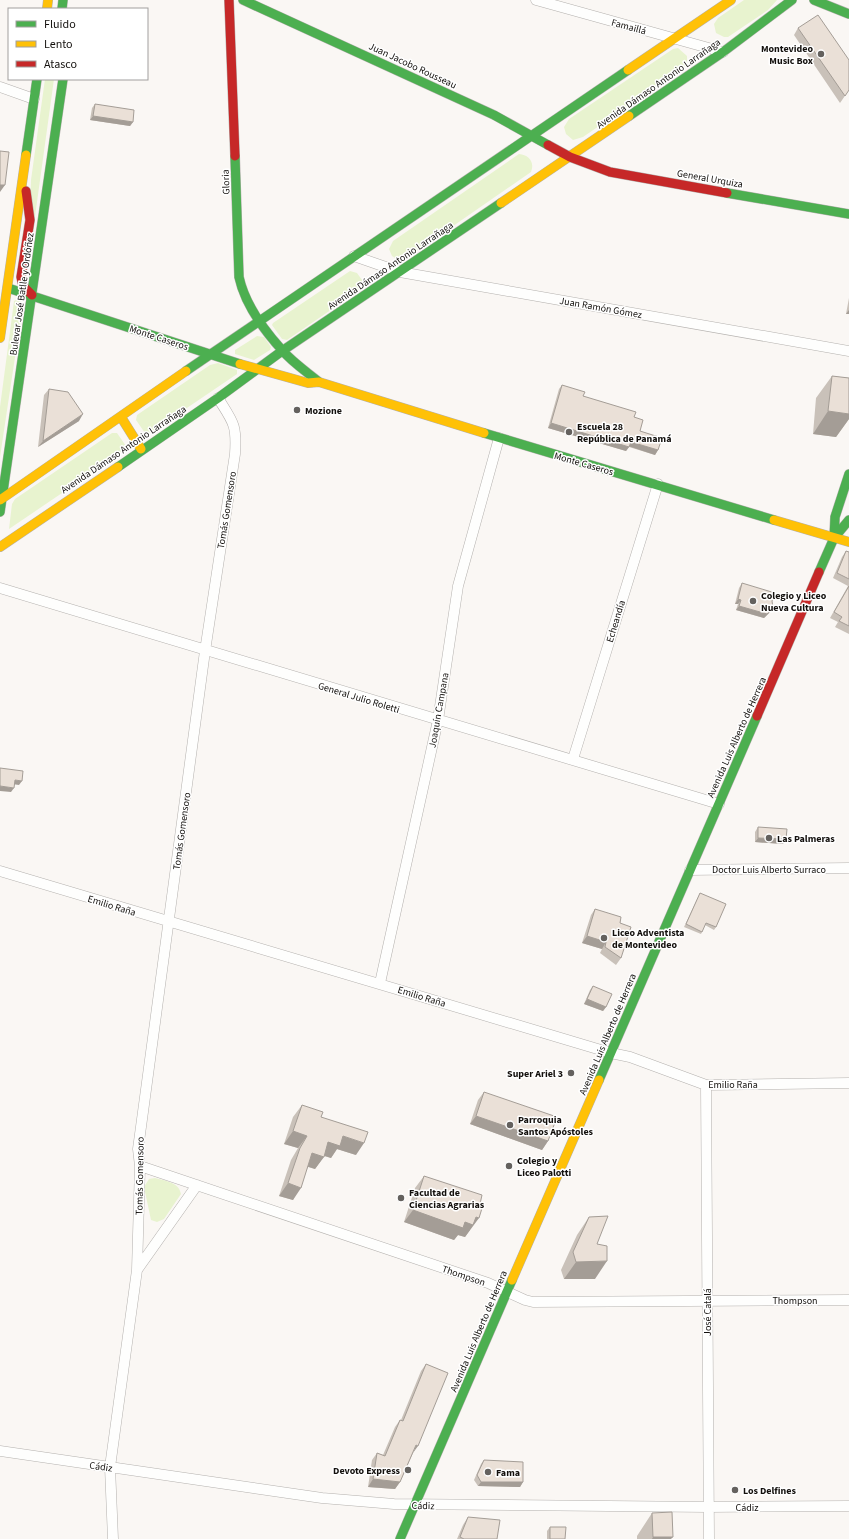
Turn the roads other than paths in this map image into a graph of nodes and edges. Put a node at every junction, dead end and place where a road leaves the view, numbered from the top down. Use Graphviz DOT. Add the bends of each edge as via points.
graph roads {
  1 [pos="229,0"];
  2 [pos="243,0"];
  3 [pos="536,0"];
  4 [pos="731,0"];
  5 [pos="792,0"];
  6 [pos="814,0"];
  7 [pos="836,4"];
  8 [pos="849,14"];
  9 [pos="676,38"];
  10 [pos="723,52"];
  11 [pos="37,80"];
  12 [pos="63,80"];
  13 [pos="0,87"];
  14 [pos="34,99"];
  15 [pos="533,136"];
  16 [pos="570,157"];
  17 [pos="23,179"];
  18 [pos="849,214"];
  19 [pos="354,256"];
  20 [pos="400,272"];
  21 [pos="3,286"];
  22 [pos="32,295"];
  23 [pos="258,320"];
  24 [pos="0,338"];
  25 [pos="282,351"];
  26 [pos="849,351"];
  27 [pos="211,354"];
  28 [pos="256,369"];
  29 [pos="320,382"];
  30 [pos="218,398"];
  31 [pos="121,417"];
  32 [pos="499,438"];
  33 [pos="141,449"];
  34 [pos="849,474"];
  35 [pos="658,484"];
  36 [pos="1,499"];
  37 [pos="0,512"];
  38 [pos="849,520"];
  39 [pos="834,538"];
  40 [pos="849,542"];
  41 [pos="0,547"];
  42 [pos="0,588"];
  43 [pos="205,650"];
  44 [pos="438,720"];
  45 [pos="573,759"];
  46 [pos="719,804"];
  47 [pos="849,868"];
  48 [pos="690,870"];
  49 [pos="0,871"];
  50 [pos="169,922"];
  51 [pos="380,983"];
  52 [pos="611,1053"];
  53 [pos="849,1083"];
  54 [pos="706,1085"];
  55 [pos="140,1166"];
  56 [pos="197,1185"];
  57 [pos="137,1270"];
  58 [pos="507,1292"];
  59 [pos="706,1300"];
  60 [pos="849,1300"];
  61 [pos="0,1451"];
  62 [pos="110,1467"];
  63 [pos="414,1505"];
  64 [pos="849,1506"];
  65 [pos="708,1507"];
  66 [pos="113,1539"];
  67 [pos="400,1539"];
  68 [pos="709,1539"];
  1 -- 23 [label="street, Gloria" via="239,277 242,291"];
  2 -- 15 [label="street, Juan Jacobo Rousseau" via="494,115"];
  3 -- 9 [label="street, Famaillá"];
  4 -- 9 [label="street"];
  5 -- 10 [label="street, Avenida Dámaso Antonio Larrañaga"];
  6 -- 7 [label="street"];
  7 -- 8 [label="street"];
  9 -- 10 [label="street, Famaillá"];
  9 -- 15 [label="street"];
  10 -- 16 [label="street, Avenida Dámaso Antonio Larrañaga"];
  11 -- 14 [label="street, Bulevar José Batlle y Ordóñez"];
  12 -- 22 [label="street, Bulevar José Batlle y Ordóñez"];
  13 -- 14 [label="street"];
  14 -- 17 [label="street, Bulevar José Batlle y Ordóñez"];
  15 -- 16 [label="street, Juan Jacobo Rousseau"];
  15 -- 19 [label="street"];
  16 -- 18 [label="street, General Urquiza" via="610,172"];
  16 -- 20 [label="street, Avenida Dámaso Antonio Larrañaga"];
  17 -- 21 [label="street, Bulevar José Batlle y Ordóñez"];
  17 -- 22 [label="street" via="30,220 21,277 23,286"];
  19 -- 20 [label="street, Juan Ramón Gómez"];
  19 -- 23 [label="street"];
  20 -- 25 [label="street, Avenida Dámaso Antonio Larrañaga"];
  20 -- 26 [label="street, Juan Ramón Gómez"];
  21 -- 22 [label="street, Monte Caseros"];
  21 -- 24 [label="street, Bulevar José Batlle y Ordóñez"];
  22 -- 27 [label="street, Monte Caseros"];
  22 -- 36 [label="street, Bulevar José Batlle y Ordóñez"];
  23 -- 25 [label="street, Gloria"];
  23 -- 27 [label="street"];
  25 -- 28 [label="street, Avenida Dámaso Antonio Larrañaga"];
  25 -- 29 [label="street, Monte Caseros"];
  27 -- 28 [label="street, Monte Caseros"];
  27 -- 31 [label="street"];
  28 -- 29 [label="street, Monte Caseros" via="308,383"];
  28 -- 30 [label="street, Avenida Dámaso Antonio Larrañaga"];
  29 -- 32 [label="street, Monte Caseros"];
  30 -- 33 [label="street, Avenida Dámaso Antonio Larrañaga"];
  30 -- 43 [label="street, Tomás Gomensoro" via="234,422 236,440"];
  31 -- 33 [label="street"];
  31 -- 36 [label="street"];
  32 -- 35 [label="street, Monte Caseros"];
  32 -- 44 [label="street, Joaquín Campana" via="458,586"];
  33 -- 41 [label="street, Avenida Dámaso Antonio Larrañaga"];
  34 -- 39 [label="street, Avenida Luis Alberto de Herrera" via="835,516"];
  35 -- 39 [label="street, Monte Caseros"];
  35 -- 45 [label="street, Echeandía"];
  36 -- 37 [label="street, Bulevar José Batlle y Ordóñez"];
  38 -- 39 [label="street, Avenida Luis Alberto de Herrera"];
  39 -- 40 [label="street, Monte Caseros"];
  39 -- 46 [label="street, Avenida Luis Alberto de Herrera"];
  42 -- 43 [label="street, General Julio Roletti"];
  43 -- 44 [label="street, General Julio Roletti"];
  43 -- 50 [label="street, Tomás Gomensoro"];
  44 -- 45 [label="street, General Julio Roletti"];
  44 -- 51 [label="street, Joaquín Campana"];
  45 -- 46 [label="street, General Julio Roletti"];
  46 -- 48 [label="street, Avenida Luis Alberto de Herrera"];
  47 -- 48 [label="street, Doctor Luis Alberto Surraco"];
  48 -- 52 [label="street, Avenida Luis Alberto de Herrera"];
  49 -- 50 [label="street, Emilio Raña"];
  50 -- 51 [label="street, Emilio Raña"];
  50 -- 55 [label="street, Tomás Gomensoro" via="138,1149"];
  51 -- 52 [label="street, Emilio Raña"];
  52 -- 54 [label="street, Emilio Raña" via="630,1057"];
  52 -- 58 [label="street, Avenida Luis Alberto de Herrera"];
  53 -- 54 [label="street, Emilio Raña"];
  54 -- 59 [label="street, José Catalá"];
  55 -- 56 [label="street, Thompson"];
  55 -- 57 [label="street, Tomás Gomensoro"];
  56 -- 57 [label="street, Tomás Gomensoro"];
  56 -- 58 [label="street, Thompson" via="488,1283"];
  57 -- 62 [label="street, Tomás Gomensoro"];
  58 -- 59 [label="street, Thompson" via="533,1302"];
  58 -- 63 [label="street, Avenida Luis Alberto de Herrera"];
  59 -- 60 [label="street, Thompson"];
  59 -- 65 [label="street, José Catalá"];
  61 -- 62 [label="street, Cádiz"];
  62 -- 63 [label="street, Cádiz" via="322,1498"];
  62 -- 66 [label="street, Tomás Gomensoro"];
  63 -- 65 [label="street, Cádiz"];
  63 -- 67 [label="street, Avenida Luis Alberto de Herrera"];
  64 -- 65 [label="street, Cádiz"];
  65 -- 68 [label="street, José Catalá"];
}
